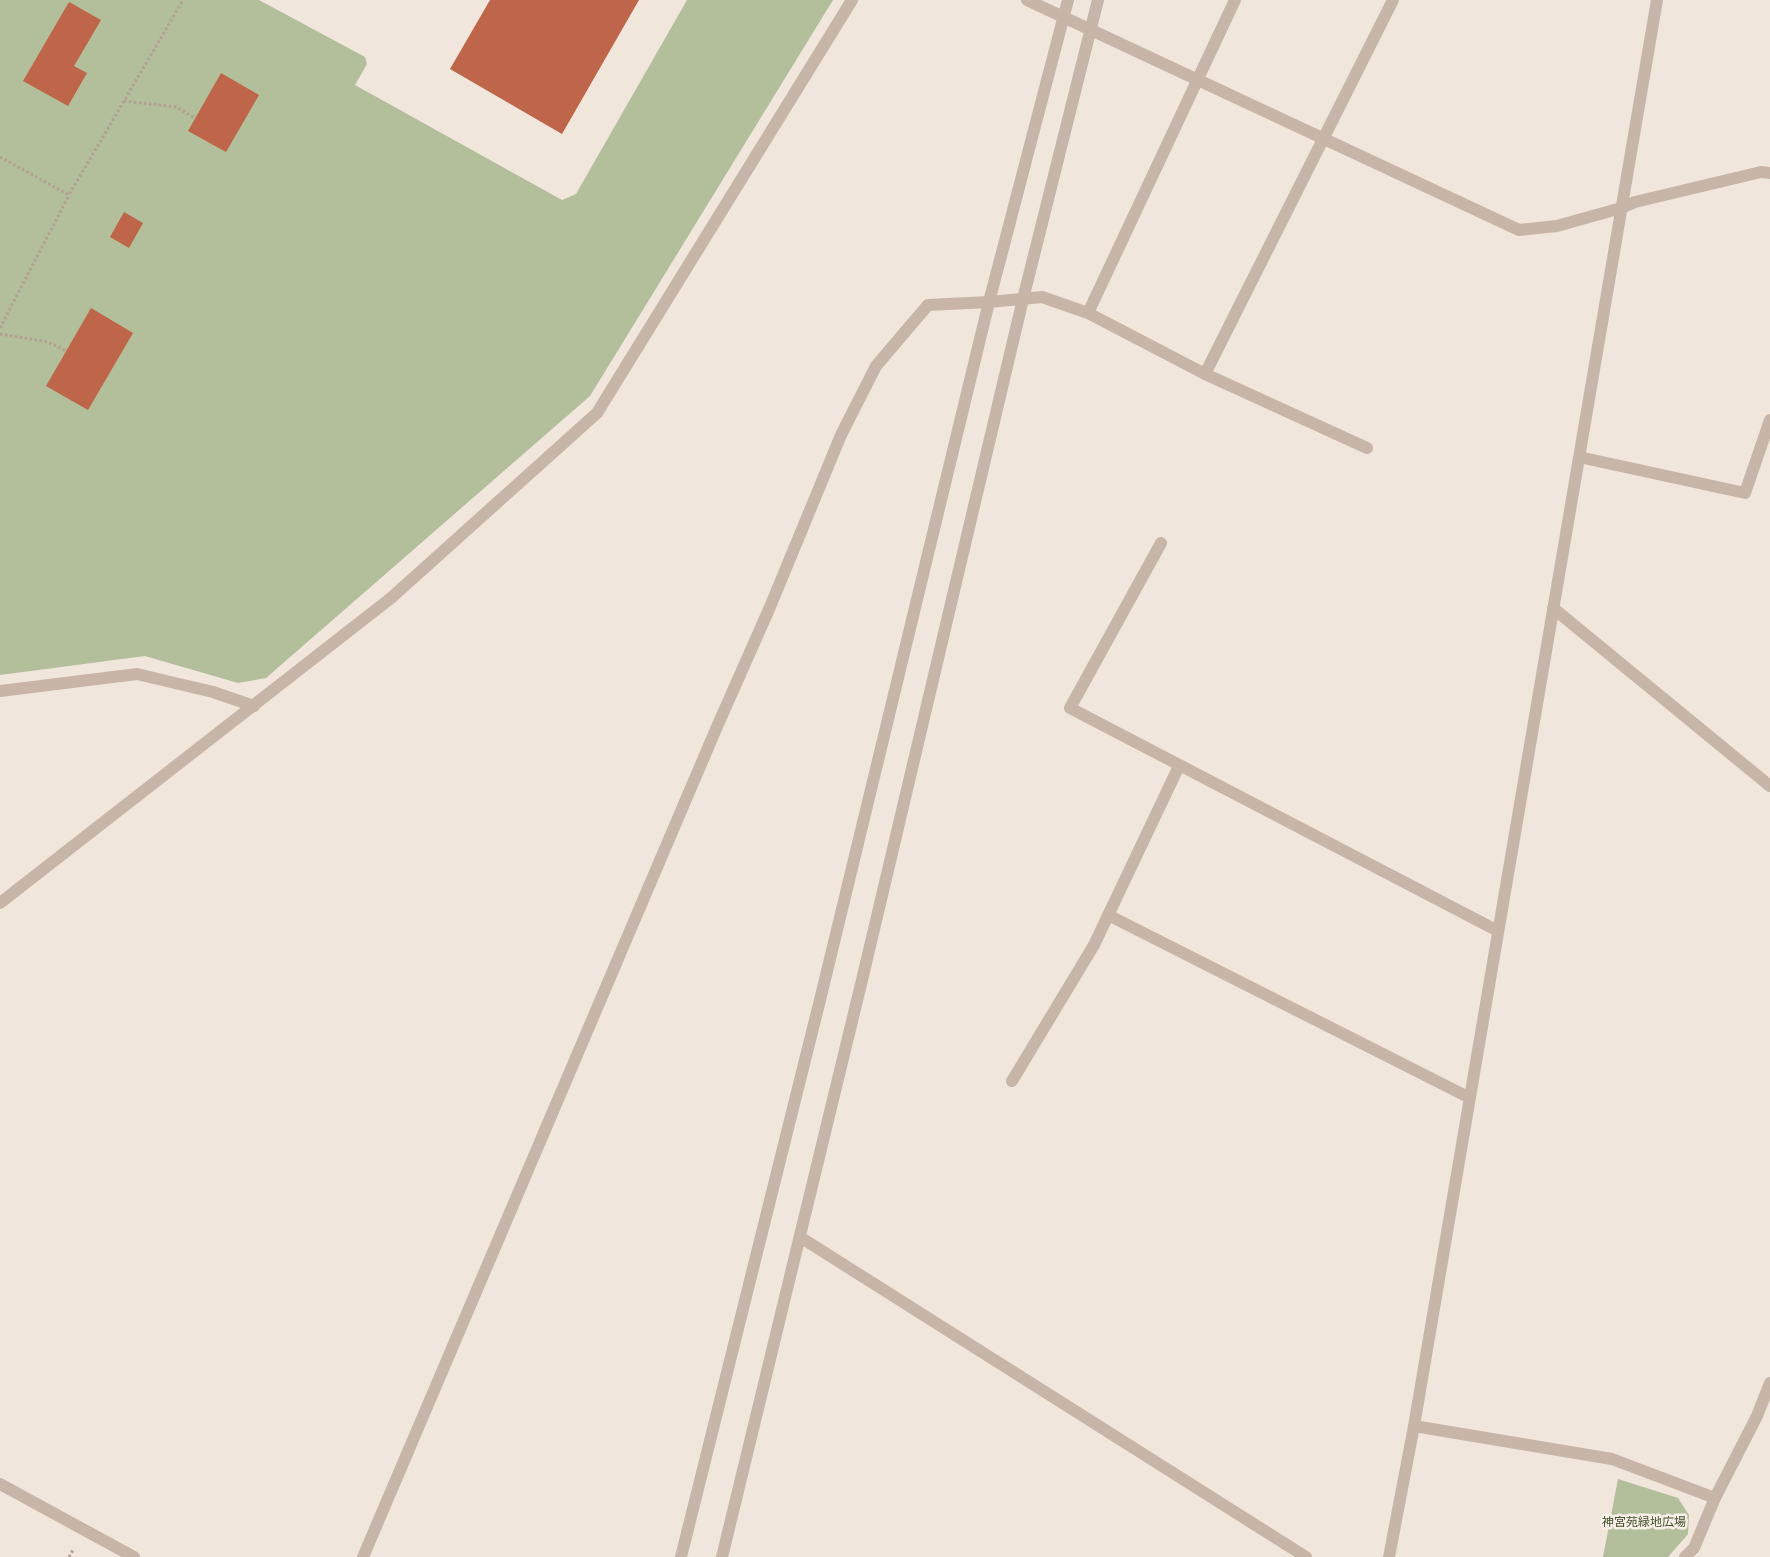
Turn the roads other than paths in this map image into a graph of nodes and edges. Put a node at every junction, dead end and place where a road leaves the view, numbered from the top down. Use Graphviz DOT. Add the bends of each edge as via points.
graph roads {
  1 [pos="852,0"];
  2 [pos="1027,0"];
  3 [pos="1068,0"];
  4 [pos="1098,0"];
  5 [pos="1235,0"];
  6 [pos="1392,0"];
  7 [pos="1657,0"];
  8 [pos="1064,17"];
  9 [pos="1091,30"];
  10 [pos="1198,80"];
  11 [pos="1323,138"];
  12 [pos="1770,173"];
  13 [pos="1621,208"];
  14 [pos="1023,299"];
  15 [pos="989,302"];
  16 [pos="1088,313"];
  17 [pos="1205,374"];
  18 [pos="1770,420"];
  19 [pos="1367,448"];
  20 [pos="1579,457"];
  21 [pos="1161,543"];
  22 [pos="1553,608"];
  23 [pos="0,692"];
  24 [pos="254,706"];
  25 [pos="1179,766"];
  26 [pos="1770,786"];
  27 [pos="0,903"];
  28 [pos="1108,915"];
  29 [pos="1498,931"];
  30 [pos="1012,1081"];
  31 [pos="1470,1098"];
  32 [pos="800,1237"];
  33 [pos="1770,1383"];
  34 [pos="1414,1426"];
  35 [pos="0,1484"];
  36 [pos="1715,1498"];
  37 [pos="134,1557"];
  38 [pos="363,1557"];
  39 [pos="682,1557"];
  40 [pos="722,1557"];
  41 [pos="1306,1557"];
  42 [pos="1389,1557"];
  43 [pos="1685,1557"];
  1 -- 24 [label="street" via="597,413 391,598"];
  2 -- 8 [label="street"];
  3 -- 8 [label="street"];
  4 -- 9 [label="street"];
  5 -- 10 [label="street"];
  6 -- 11 [label="street"];
  7 -- 13 [label="street"];
  8 -- 9 [label="street"];
  8 -- 15 [label="street"];
  9 -- 10 [label="street"];
  9 -- 14 [label="street"];
  10 -- 11 [label="street"];
  10 -- 16 [label="street"];
  11 -- 13 [label="street" via="1519,230 1557,226"];
  11 -- 17 [label="street"];
  12 -- 13 [label="street" via="1751,174"];
  13 -- 20 [label="street"];
  14 -- 15 [label="street"];
  14 -- 16 [label="street" via="1042,297"];
  14 -- 32 [label="street"];
  15 -- 38 [label="street" via="928,304 876,366 830,460 770,608"];
  15 -- 39 [label="street"];
  16 -- 17 [label="street"];
  17 -- 19 [label="street"];
  18 -- 20 [label="street" via="1745,493"];
  20 -- 22 [label="street"];
  21 -- 25 [label="street" via="1070,708"];
  22 -- 26 [label="street"];
  22 -- 29 [label="street"];
  23 -- 24 [label="street" via="138,674 213,692"];
  24 -- 27 [label="street"];
  25 -- 28 [label="street"];
  25 -- 29 [label="street"];
  28 -- 30 [label="street" via="1094,945"];
  28 -- 31 [label="street"];
  29 -- 31 [label="street"];
  31 -- 34 [label="street"];
  32 -- 40 [label="street"];
  32 -- 41 [label="street"];
  33 -- 36 [label="street" via="1757,1416"];
  34 -- 36 [label="street" via="1612,1459"];
  34 -- 42 [label="street"];
  35 -- 37 [label="street"];
  36 -- 43 [label="street" via="1694,1548"];
}
